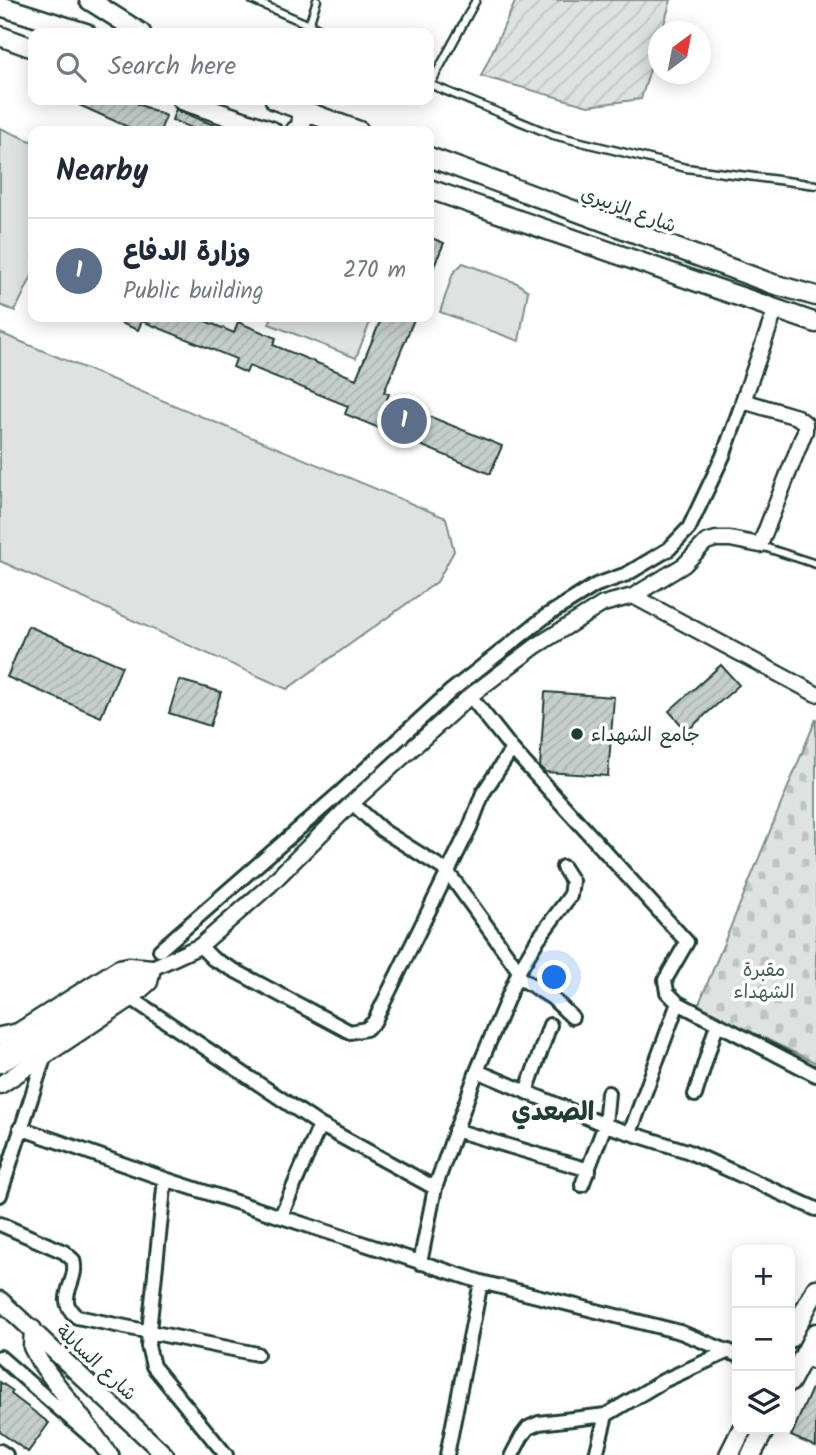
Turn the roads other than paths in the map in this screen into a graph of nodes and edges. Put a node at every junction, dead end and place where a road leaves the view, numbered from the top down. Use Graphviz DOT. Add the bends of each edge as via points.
graph roads {
  1 [pos="89,0"];
  2 [pos="252,0"];
  3 [pos="317,0"];
  4 [pos="476,0"];
  5 [pos="0,6"];
  6 [pos="309,25"];
  7 [pos="70,28"];
  8 [pos="134,28"];
  9 [pos="316,28"];
  10 [pos="0,36"];
  11 [pos="28,46"];
  12 [pos="434,76"];
  13 [pos="434,87"];
  14 [pos="197,105"];
  15 [pos="288,105"];
  16 [pos="298,109"];
  17 [pos="257,126"];
  18 [pos="302,126"];
  19 [pos="345,126"];
  20 [pos="434,159"];
  21 [pos="816,185"];
  22 [pos="434,191"];
  23 [pos="816,296"];
  24 [pos="775,310"];
  25 [pos="816,323"];
  26 [pos="743,401"];
  27 [pos="760,545"];
  28 [pos="816,564"];
  29 [pos="634,596"];
  30 [pos="816,694"];
  31 [pos="470,696"];
  32 [pos="512,749"];
  33 [pos="352,803"];
  34 [pos="563,867"];
  35 [pos="447,871"];
  36 [pos="200,946"];
  37 [pos="160,950"];
  38 [pos="152,968"];
  39 [pos="518,973"];
  40 [pos="136,976"];
  41 [pos="131,998"];
  42 [pos="678,1003"];
  43 [pos="572,1017"];
  44 [pos="717,1024"];
  45 [pos="550,1025"];
  46 [pos="0,1036"];
  47 [pos="0,1052"];
  48 [pos="45,1055"];
  49 [pos="0,1065"];
  50 [pos="477,1071"];
  51 [pos="816,1075"];
  52 [pos="0,1085"];
  53 [pos="526,1092"];
  54 [pos="608,1093"];
  55 [pos="695,1094"];
  56 [pos="320,1125"];
  57 [pos="605,1125"];
  58 [pos="20,1128"];
  59 [pos="455,1130"];
  60 [pos="630,1133"];
  61 [pos="589,1170"];
  62 [pos="165,1179"];
  63 [pos="582,1185"];
  64 [pos="435,1188"];
  65 [pos="0,1195"];
  66 [pos="816,1209"];
  67 [pos="281,1216"];
  68 [pos="0,1224"];
  69 [pos="421,1263"];
  70 [pos="481,1282"];
  71 [pos="816,1289"];
  72 [pos="0,1300"];
  73 [pos="33,1329"];
  74 [pos="795,1329"];
  75 [pos="149,1331"];
  76 [pos="816,1333"];
  77 [pos="732,1353"];
  78 [pos="732,1353"];
  79 [pos="257,1354"];
  80 [pos="0,1357"];
  81 [pos="809,1361"];
  82 [pos="795,1376"];
  83 [pos="606,1415"];
  84 [pos="740,1434"];
  85 [pos="762,1434"];
  86 [pos="0,1451"];
  87 [pos="108,1452"];
  88 [pos="6,1455"];
  89 [pos="165,1455"];
  90 [pos="226,1455"];
  91 [pos="447,1455"];
  92 [pos="512,1455"];
  93 [pos="596,1455"];
  94 [pos="729,1455"];
  95 [pos="751,1455"];
  1 -- 8 [label="main road"];
  2 -- 6 [label="lane"];
  3 -- 6 [label="lane"];
  4 -- 12 [label="lane"];
  5 -- 7 [label="main road"];
  6 -- 9 [label="lane"];
  10 -- 11 [label="main road"];
  13 -- 21 [label="lane" via="553,135 686,167"];
  14 -- 17 [label="main road"];
  15 -- 16 [label="main road"];
  16 -- 18 [label="main road"];
  16 -- 19 [label="main road"];
  20 -- 23 [label="main road, شارع الزبيري" via="772,284"];
  22 -- 24 [label="main road"];
  24 -- 25 [label="main road"];
  24 -- 26 [label="street"];
  26 -- 27 [label="street" via="805,423"];
  26 -- 37 [label="street" via="689,528 670,549 627,574 596,585 546,616 451,691"];
  27 -- 28 [label="lane"];
  27 -- 29 [label="street" via="730,539 706,542 684,565"];
  29 -- 30 [label="street"];
  29 -- 31 [label="street" via="603,604 536,646"];
  31 -- 32 [label="street"];
  31 -- 33 [label="street"];
  32 -- 35 [label="street" via="483,793"];
  32 -- 42 [label="street" via="687,942 665,980 667,992"];
  33 -- 35 [label="street" via="383,831"];
  33 -- 36 [label="street" via="270,885"];
  34 -- 39 [label="street" via="572,881 570,896"];
  35 -- 36 [label="street" via="374,1022 366,1029 350,1032 213,959"];
  35 -- 39 [label="street"];
  36 -- 38 [label="street"];
  38 -- 40 [label="street"];
  38 -- 41 [label="main road" via="149,982"];
  38 -- 46 [label="main road" via="118,968 18,1032"];
  39 -- 43 [label="street"];
  39 -- 50 [label="street"];
  40 -- 47 [label="street"];
  40 -- 49 [label="street" via="52,1037"];
  41 -- 48 [label="main road"];
  41 -- 56 [label="street"];
  42 -- 44 [label="street"];
  42 -- 60 [label="street"];
  44 -- 51 [label="street"];
  44 -- 55 [label="street"];
  45 -- 53 [label="street"];
  48 -- 52 [label="main road"];
  48 -- 58 [label="street"];
  50 -- 53 [label="street"];
  50 -- 59 [label="street"];
  53 -- 57 [label="street"];
  54 -- 57 [label="street"];
  56 -- 64 [label="street"];
  56 -- 67 [label="street"];
  57 -- 60 [label="street"];
  57 -- 61 [label="street"];
  58 -- 62 [label="street"];
  58 -- 65 [label="street"];
  59 -- 61 [label="street"];
  59 -- 64 [label="street"];
  60 -- 66 [label="street" via="687,1151"];
  61 -- 63 [label="street"];
  62 -- 67 [label="street"];
  62 -- 75 [label="street"];
  64 -- 69 [label="street"];
  67 -- 69 [label="street"];
  68 -- 75 [label="street" via="73,1260 75,1271 66,1300 77,1317"];
  69 -- 70 [label="street"];
  70 -- 77 [label="street" via="680,1332"];
  70 -- 91 [label="street"];
  71 -- 74 [label="main road"];
  72 -- 73 [label="main road, شارع السايلة"];
  73 -- 87 [label="main road" via="32,1347 40,1362"];
  73 -- 89 [label="main road, شارع السايلة"];
  75 -- 79 [label="street"];
  75 -- 90 [label="street" via="153,1366"];
  76 -- 81 [label="main road"];
  78 -- 83 [label="street" via="663,1381"];
  80 -- 87 [label="street"];
  81 -- 82 [label="main road"];
  83 -- 92 [label="street" via="538,1423 522,1436"];
  83 -- 93 [label="street"];
  84 -- 94 [label="main road"];
  85 -- 95 [label="main road"];
  86 -- 88 [label="street"];
}
